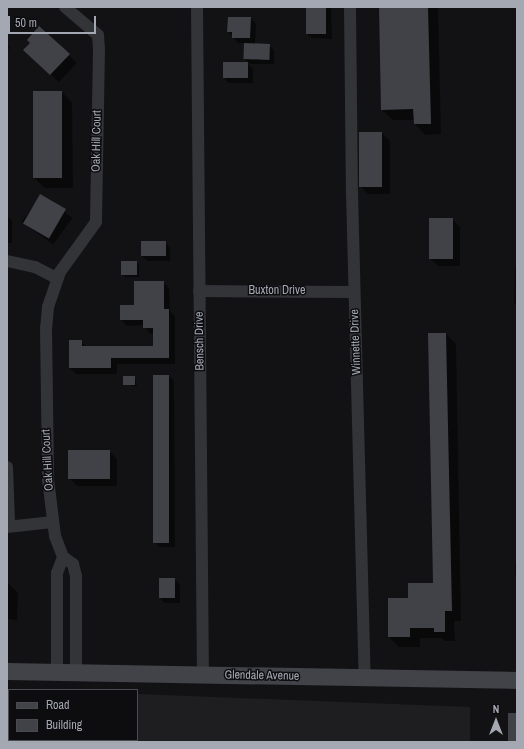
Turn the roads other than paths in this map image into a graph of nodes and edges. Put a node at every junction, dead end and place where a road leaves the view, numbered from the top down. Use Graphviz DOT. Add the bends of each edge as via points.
graph roads {
  1 [pos="65,7"];
  2 [pos="197,7"];
  3 [pos="350,7"];
  4 [pos="7,261"];
  5 [pos="57,278"];
  6 [pos="199,290"];
  7 [pos="354,292"];
  8 [pos="7,467"];
  9 [pos="53,522"];
  10 [pos="7,526"];
  11 [pos="62,556"];
  12 [pos="7,671"];
  13 [pos="57,672"];
  14 [pos="76,672"];
  15 [pos="203,675"];
  16 [pos="365,678"];
  17 [pos="517,680"];
  1 -- 5 [label="street, Oak Hill Court" via="98,35 96,222"];
  2 -- 6 [label="street, Bensch Drive"];
  3 -- 7 [label="street, Winnette Drive"];
  4 -- 5 [label="street" via="36,267"];
  5 -- 9 [label="street, Oak Hill Court" via="48,307 46,328 48,479"];
  6 -- 7 [label="street, Buxton Drive"];
  6 -- 15 [label="street, Bensch Drive"];
  7 -- 16 [label="street, Winnette Drive"];
  8 -- 10 [label="street"];
  9 -- 10 [label="street"];
  9 -- 11 [label="street, Oak Hill Court"];
  11 -- 13 [label="street, Oak Hill Court" via="57,573"];
  11 -- 14 [label="street, Oak Hill Court" via="72,564 76,576"];
  12 -- 13 [label="main road, Glendale Avenue"];
  13 -- 14 [label="main road, Glendale Avenue"];
  14 -- 15 [label="main road, Glendale Avenue"];
  15 -- 16 [label="main road, Glendale Avenue"];
  16 -- 17 [label="main road, Glendale Avenue"];
}
